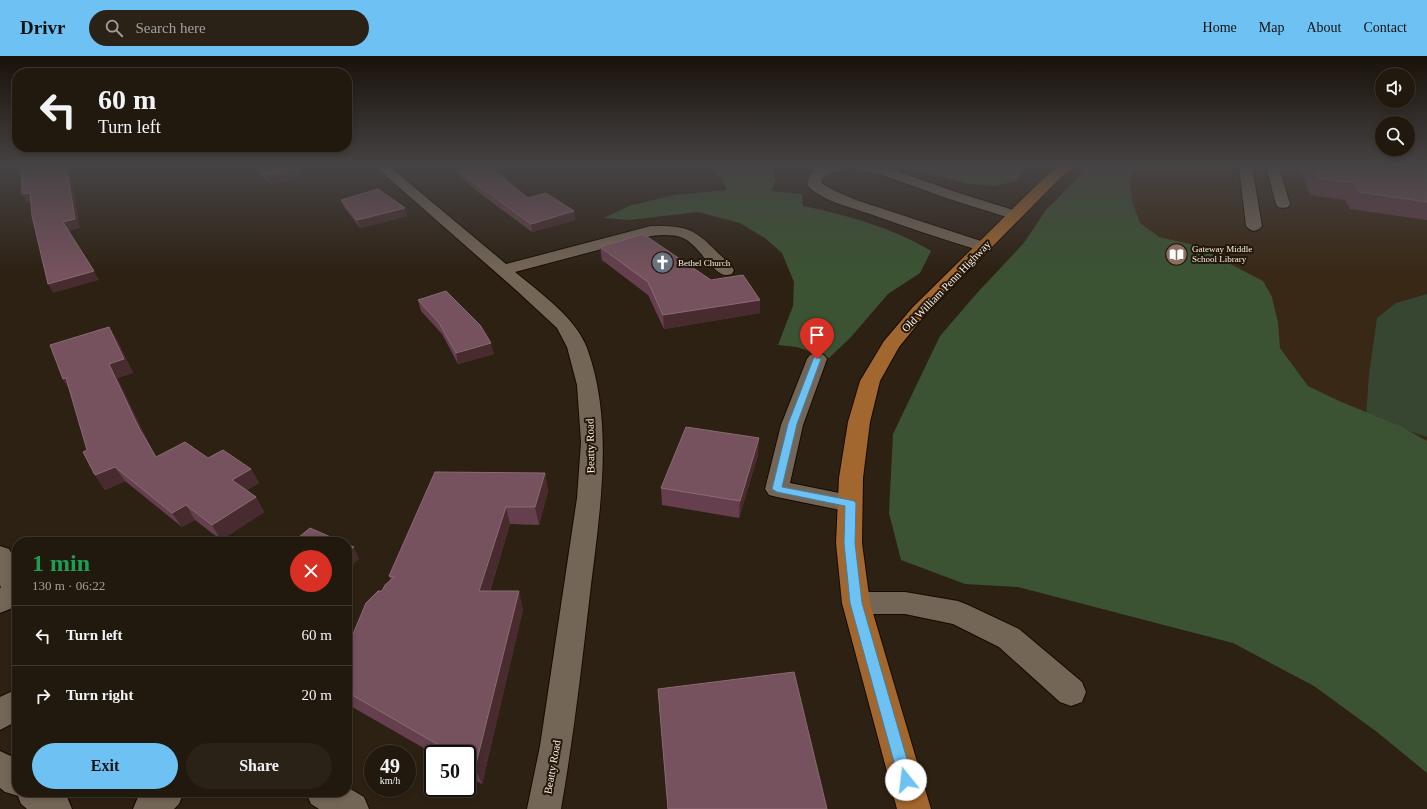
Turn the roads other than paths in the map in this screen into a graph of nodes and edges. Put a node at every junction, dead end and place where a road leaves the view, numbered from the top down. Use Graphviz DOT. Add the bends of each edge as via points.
graph roads {
  1 [pos="423,202"];
  2 [pos="848,202"];
  3 [pos="974,202"];
  4 [pos="1028,202"];
  5 [pos="1250,202"];
  6 [pos="1015,215"];
  7 [pos="1254,226"];
  8 [pos="984,247"];
  9 [pos="503,270"];
  10 [pos="726,270"];
  11 [pos="817,359"];
  12 [pos="850,503"];
  13 [pos="0,556"];
  14 [pos="12,581"];
  15 [pos="12,595"];
  16 [pos="0,602"];
  17 [pos="856,603"];
  18 [pos="1070,692"];
  19 [pos="12,707"];
  20 [pos="0,715"];
  21 [pos="0,767"];
  22 [pos="12,776"];
  23 [pos="39,797"];
  24 [pos="162,797"];
  25 [pos="332,797"];
  26 [pos="55,809"];
  27 [pos="150,809"];
  28 [pos="352,809"];
  29 [pos="544,809"];
  30 [pos="914,809"];
  1 -- 9 [label="street, Beatty Road"];
  2 -- 8 [label="street"];
  3 -- 6 [label="street"];
  4 -- 6 [label="main road, Old William Penn Highway"];
  5 -- 7 [label="street"];
  6 -- 8 [label="main road, Old William Penn Highway"];
  8 -- 12 [label="main road, Old William Penn Highway" via="919,311 891,346 870,381 859,422"];
  9 -- 10 [label="street" via="651,231 690,235"];
  9 -- 29 [label="street, Beatty Road" via="564,325 577,347 587,385 592,442 589,498 556,746"];
  11 -- 12 [label="street" via="792,424 777,489"];
  12 -- 17 [label="main road, Old William Penn Highway" via="849,543"];
  13 -- 14 [label="street"];
  15 -- 16 [label="street"];
  17 -- 18 [label="street" via="906,603 958,613 1009,638"];
  17 -- 30 [label="main road, Old William Penn Highway"];
  19 -- 20 [label="street"];
  21 -- 22 [label="street"];
  23 -- 26 [label="street"];
  24 -- 27 [label="street"];
  25 -- 28 [label="street"];
}
